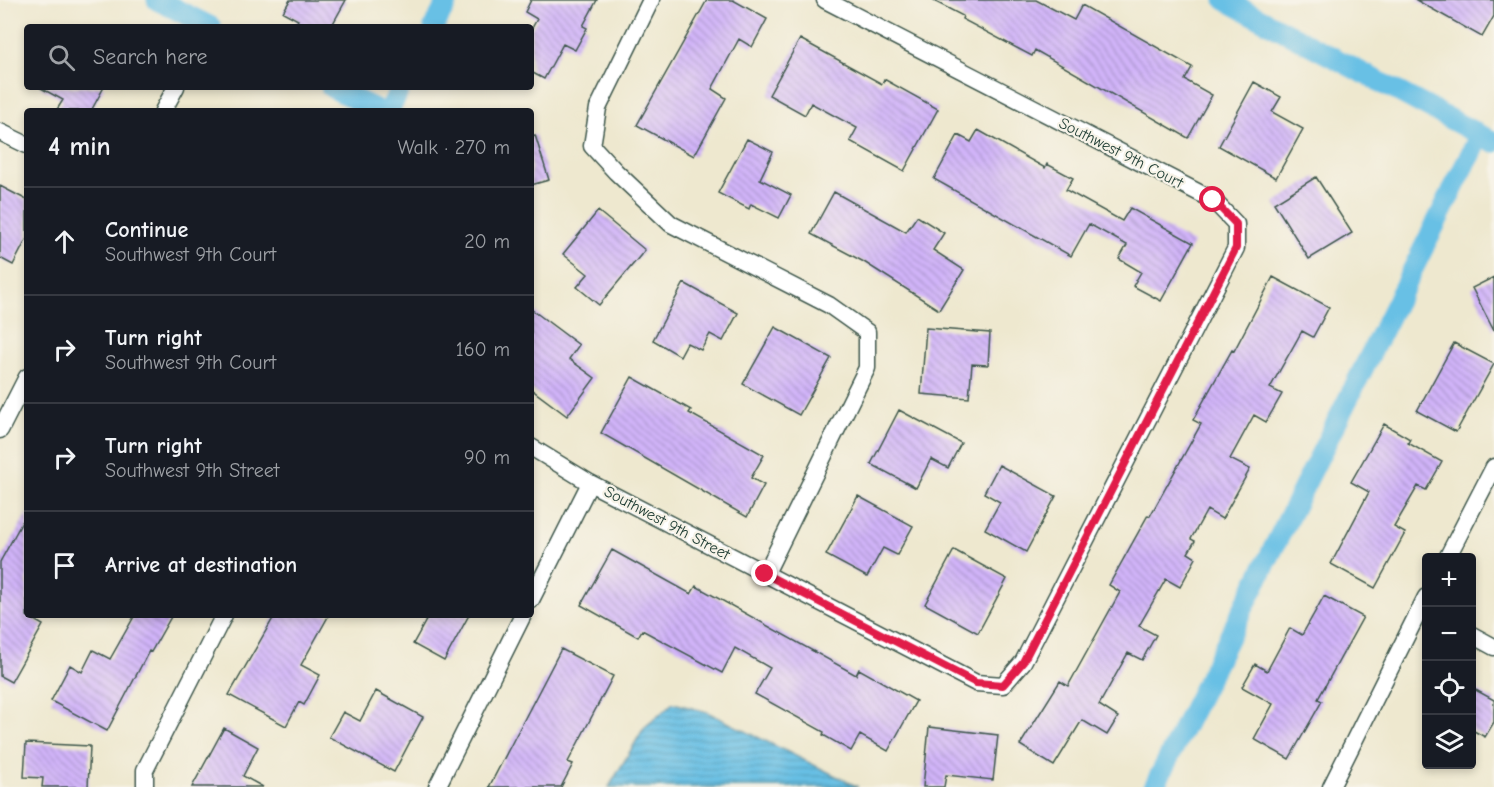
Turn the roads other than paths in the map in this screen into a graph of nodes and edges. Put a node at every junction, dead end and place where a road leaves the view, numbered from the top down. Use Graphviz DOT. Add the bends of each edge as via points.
graph roads {
  1 [pos="651,0"];
  2 [pos="825,0"];
  3 [pos="174,90"];
  4 [pos="166,108"];
  5 [pos="0,132"];
  6 [pos="24,144"];
  7 [pos="24,383"];
  8 [pos="0,430"];
  9 [pos="534,449"];
  10 [pos="1494,467"];
  11 [pos="590,483"];
  12 [pos="1450,553"];
  13 [pos="765,574"];
  14 [pos="534,594"];
  15 [pos="1422,611"];
  16 [pos="222,618"];
  17 [pos="522,618"];
  18 [pos="1476,638"];
  19 [pos="1494,647"];
  20 [pos="1003,685"];
  21 [pos="145,787"];
  22 [pos="437,787"];
  23 [pos="1331,787"];
  1 -- 13 [label="street" via="598,108 592,146 671,224 829,305 867,332 867,368"];
  2 -- 20 [label="street, Southwest 9th Court" via="1213,200 1236,224 1236,248 1023,662"];
  3 -- 4 [label="street"];
  5 -- 6 [label="street"];
  7 -- 8 [label="street"];
  9 -- 11 [label="street, Southwest 9th Street"];
  10 -- 12 [label="street"];
  11 -- 13 [label="street, Southwest 9th Street"];
  11 -- 14 [label="street"];
  13 -- 20 [label="street, Southwest 9th Street" via="976,683"];
  15 -- 23 [label="street"];
  16 -- 21 [label="street" via="145,770"];
  17 -- 22 [label="street"];
  18 -- 19 [label="street"];
}
